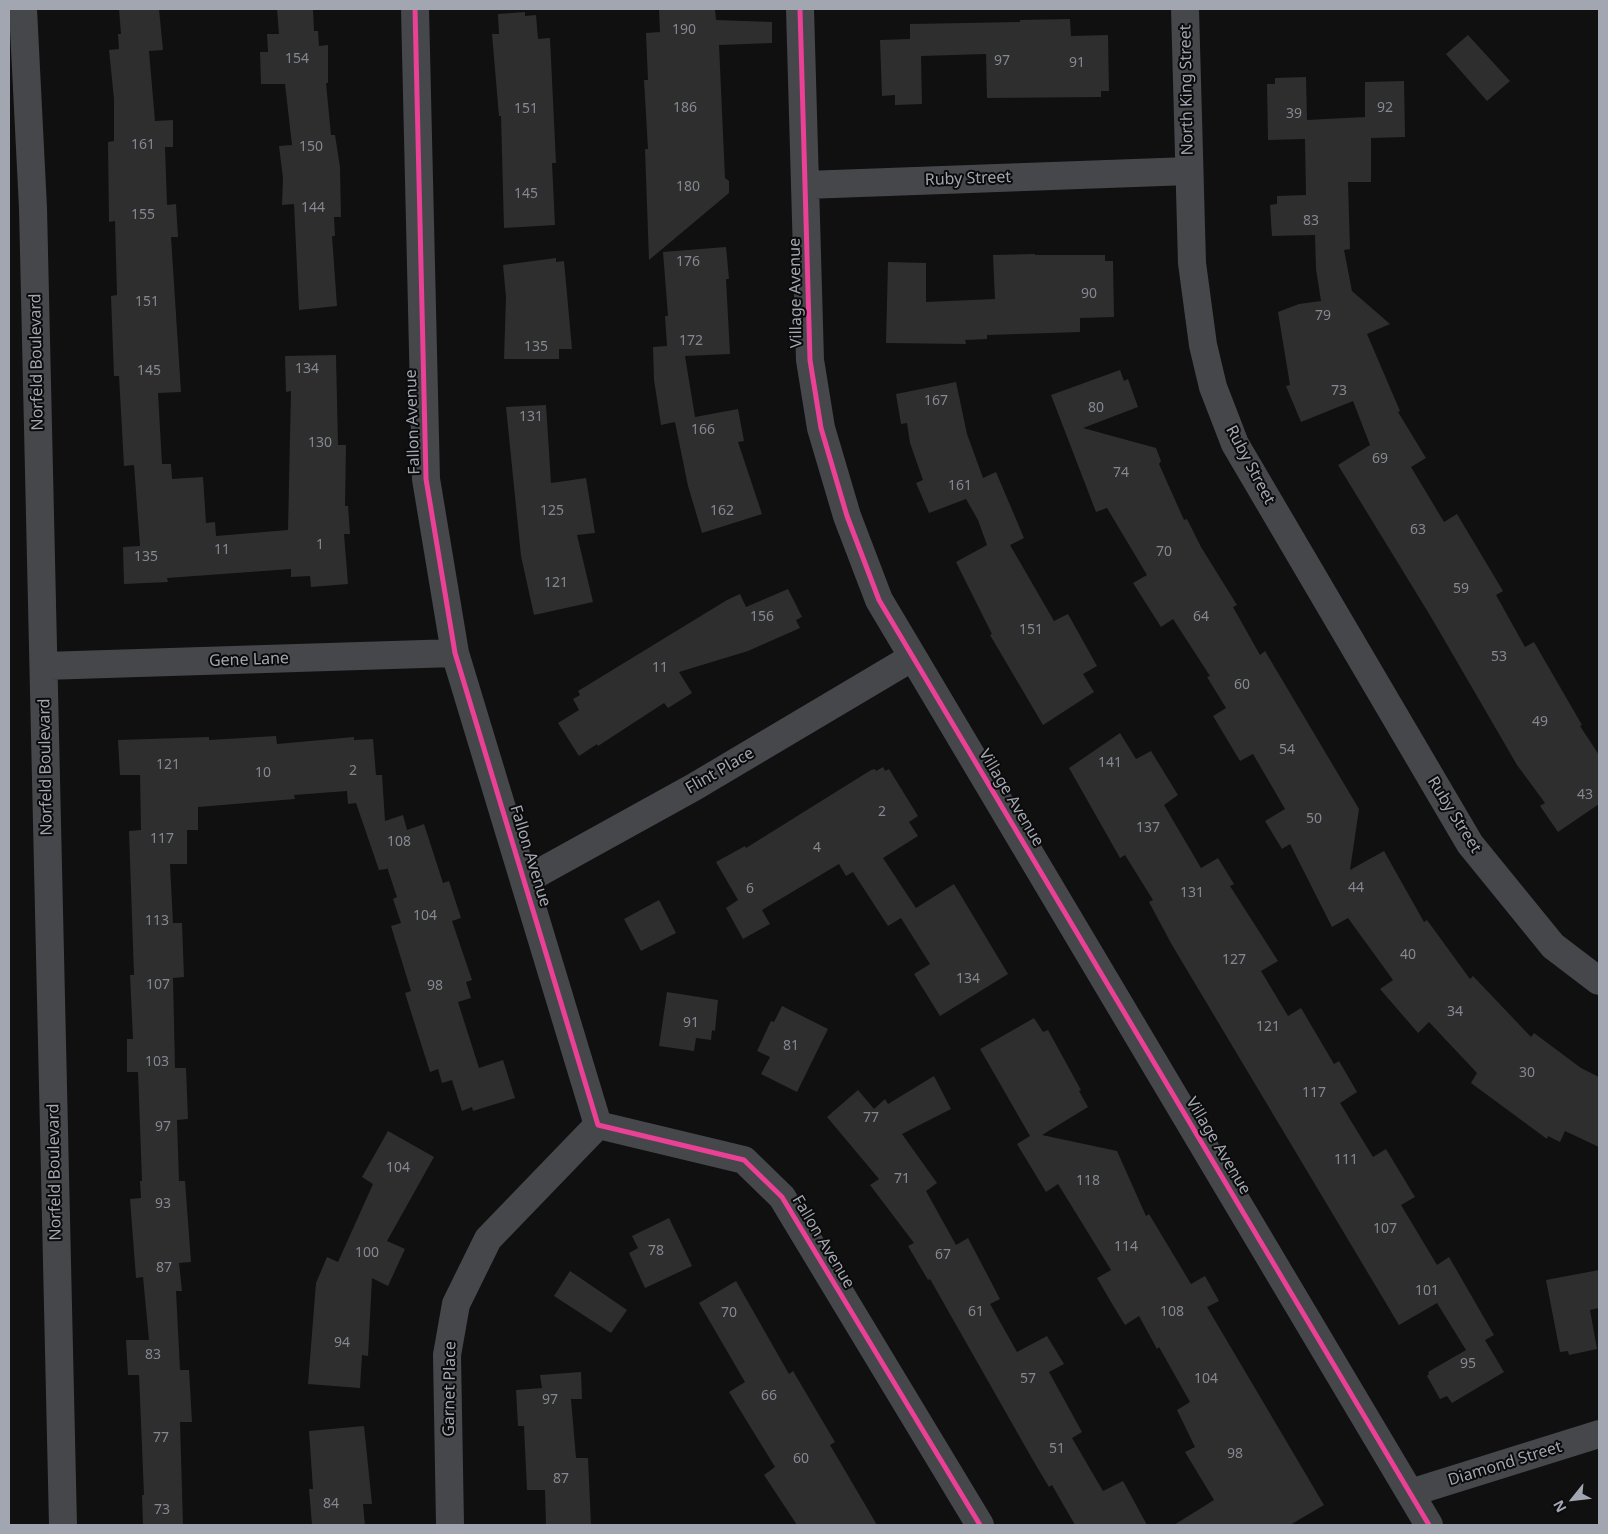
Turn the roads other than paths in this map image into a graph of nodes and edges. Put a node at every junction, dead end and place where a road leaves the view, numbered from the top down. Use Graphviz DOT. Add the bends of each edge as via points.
graph roads {
  1 [pos="23,9"];
  2 [pos="415,9"];
  3 [pos="800,9"];
  4 [pos="1185,9"];
  5 [pos="1188,171"];
  6 [pos="806,185"];
  7 [pos="455,653"];
  8 [pos="913,657"];
  9 [pos="44,666"];
  10 [pos="524,881"];
  11 [pos="1599,981"];
  12 [pos="598,1126"];
  13 [pos="1599,1434"];
  14 [pos="1410,1494"];
  15 [pos="63,1525"];
  16 [pos="450,1525"];
  17 [pos="980,1525"];
  18 [pos="1429,1525"];
  1 -- 9 [label="street, Norfeld Boulevard" via="33,208"];
  2 -- 7 [label="street, Fallon Avenue" via="426,479"];
  3 -- 6 [label="street, Village Avenue"];
  4 -- 5 [label="street, North King Street"];
  5 -- 6 [label="street, Ruby Street"];
  5 -- 11 [label="street, Ruby Street" via="1192,263 1203,345 1213,387 1235,444 1470,844 1553,946"];
  6 -- 8 [label="street, Village Avenue" via="810,360 821,428 846,516 879,600"];
  7 -- 9 [label="street, Gene Lane"];
  7 -- 10 [label="street, Fallon Avenue"];
  8 -- 10 [label="street, Flint Place" via="694,787"];
  8 -- 14 [label="street, Village Avenue"];
  9 -- 15 [label="street, Norfeld Boulevard"];
  10 -- 12 [label="street, Fallon Avenue"];
  12 -- 16 [label="street, Garnet Place" via="488,1239 456,1304 447,1355"];
  12 -- 17 [label="street, Fallon Avenue" via="744,1160 782,1197"];
  13 -- 14 [label="street, Diamond Street"];
  14 -- 18 [label="street, Village Avenue"];
}
